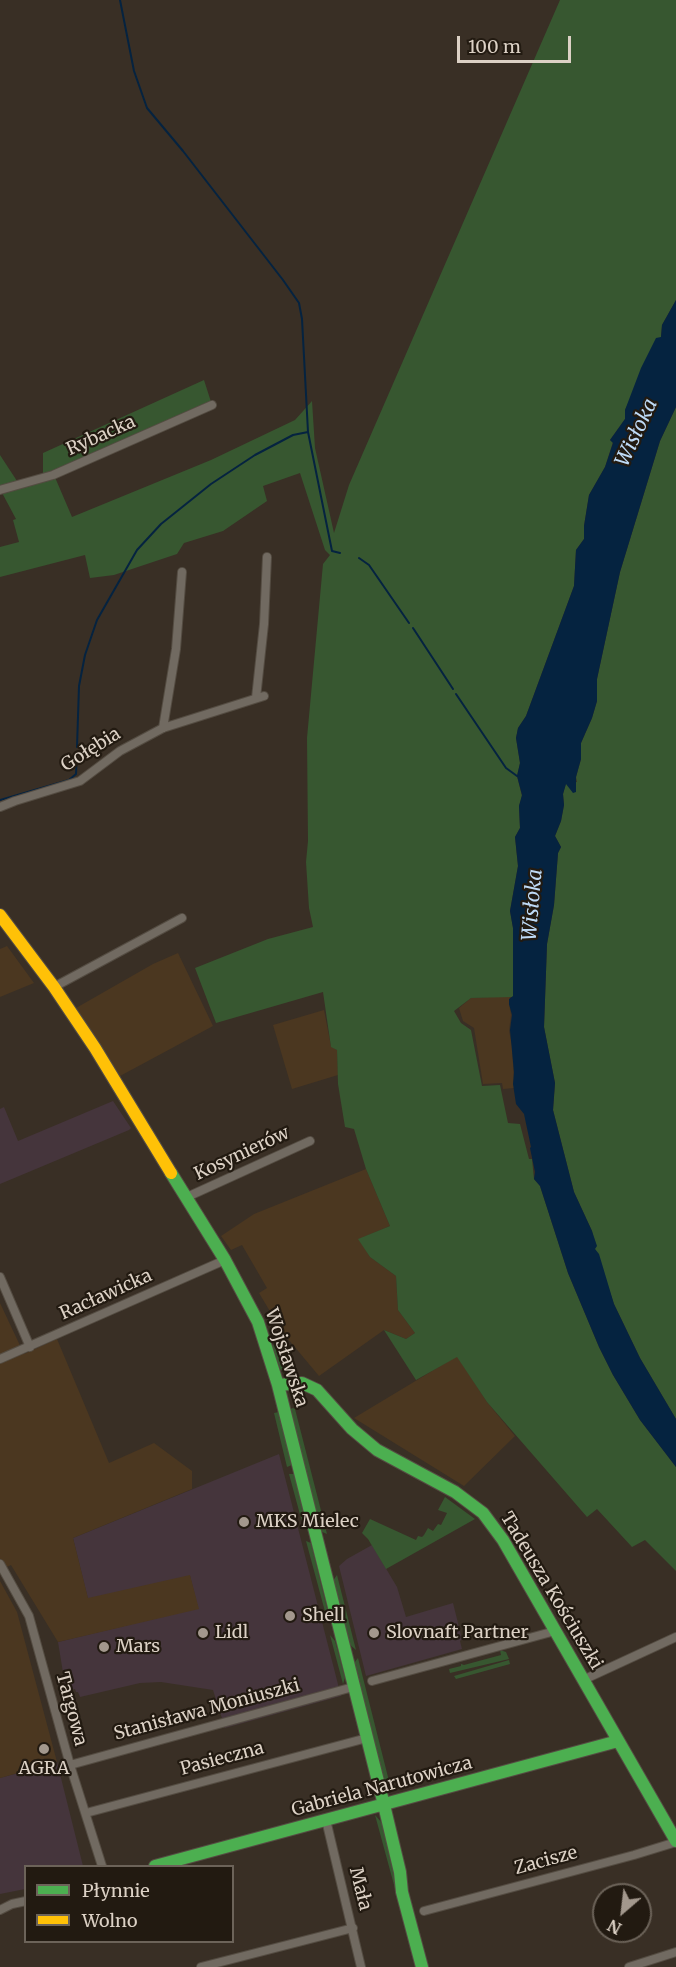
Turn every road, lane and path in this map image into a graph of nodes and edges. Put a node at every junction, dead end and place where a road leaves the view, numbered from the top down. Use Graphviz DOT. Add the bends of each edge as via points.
graph roads {
  1 [pos="212,405"];
  2 [pos="0,490"];
  3 [pos="267,557"];
  4 [pos="182,572"];
  5 [pos="164,728"];
  6 [pos="0,807"];
  7 [pos="0,915"];
  8 [pos="182,918"];
  9 [pos="54,987"];
  10 [pos="310,1141"];
  11 [pos="187,1197"];
  12 [pos="225,1260"];
  13 [pos="0,1277"];
  14 [pos="30,1347"];
  15 [pos="0,1359"];
  16 [pos="278,1385"];
  17 [pos="0,1564"];
  18 [pos="555,1631"];
  19 [pos="676,1637"];
  20 [pos="583,1680"];
  21 [pos="372,1682"];
  22 [pos="353,1687"];
  23 [pos="367,1738"];
  24 [pos="618,1741"];
  25 [pos="70,1765"];
  26 [pos="384,1805"];
  27 [pos="86,1813"];
  28 [pos="326,1820"];
  29 [pos="676,1842"];
  30 [pos="102,1865"];
  31 [pos="159,1865"];
  32 [pos="400,1872"];
  33 [pos="24,1901"];
  34 [pos="0,1910"];
  35 [pos="424,1911"];
  36 [pos="352,1928"];
  37 [pos="676,1952"];
  38 [pos="201,1967"];
  39 [pos="361,1967"];
  40 [pos="422,1967"];
  41 [pos="429,1967"];
  42 [pos="629,1967"];
  1 -- 2 [label="street, Rybacka" via="53,475"];
  3 -- 5 [label="street, Gołębia" via="260,697"];
  4 -- 5 [label="street"];
  5 -- 6 [label="street, Gołębia" via="120,751 80,781"];
  7 -- 9 [label="street, Wojsławska"];
  8 -- 9 [label="street"];
  9 -- 11 [label="street, Wojsławska"];
  10 -- 11 [label="street, Kosynierów"];
  11 -- 12 [label="street, Wojsławska"];
  12 -- 14 [label="street, Racławicka"];
  12 -- 16 [label="street, Wojsławska" via="258,1322"];
  13 -- 14 [label="street"];
  14 -- 15 [label="street, Racławicka"];
  16 -- 18 [label="street, Tadeusza Kościuszki" via="302,1383 317,1390 377,1450 476,1506 491,1522"];
  16 -- 22 [label="street, Wojsławska"];
  17 -- 25 [label="street, Targowa" via="29,1616"];
  18 -- 20 [label="street, Tadeusza Kościuszki"];
  18 -- 21 [label="street"];
  19 -- 20 [label="street"];
  20 -- 24 [label="street, Tadeusza Kościuszki"];
  22 -- 23 [label="street, Wojsławska"];
  22 -- 25 [label="street, Stanisława Moniuszki"];
  23 -- 26 [label="street, Wojsławska"];
  23 -- 27 [label="street, Pasieczna"];
  24 -- 26 [label="street, Gabriela Narutowicza"];
  24 -- 29 [label="street, Tadeusza Kościuszki"];
  25 -- 27 [label="street, Targowa"];
  26 -- 28 [label="street, Gabriela Narutowicza"];
  26 -- 32 [label="street, Wojsławska"];
  27 -- 30 [label="street, Targowa"];
  28 -- 31 [label="street, Gabriela Narutowicza"];
  28 -- 36 [label="street, Mała"];
  29 -- 35 [label="street, Zacisze"];
  32 -- 40 [label="street, Wojsławska"];
  32 -- 41 [label="street, Wojsławska" via="409,1890"];
  33 -- 34 [label="street"];
  36 -- 38 [label="street"];
  36 -- 39 [label="street, Mała"];
  37 -- 42 [label="street"];
}
